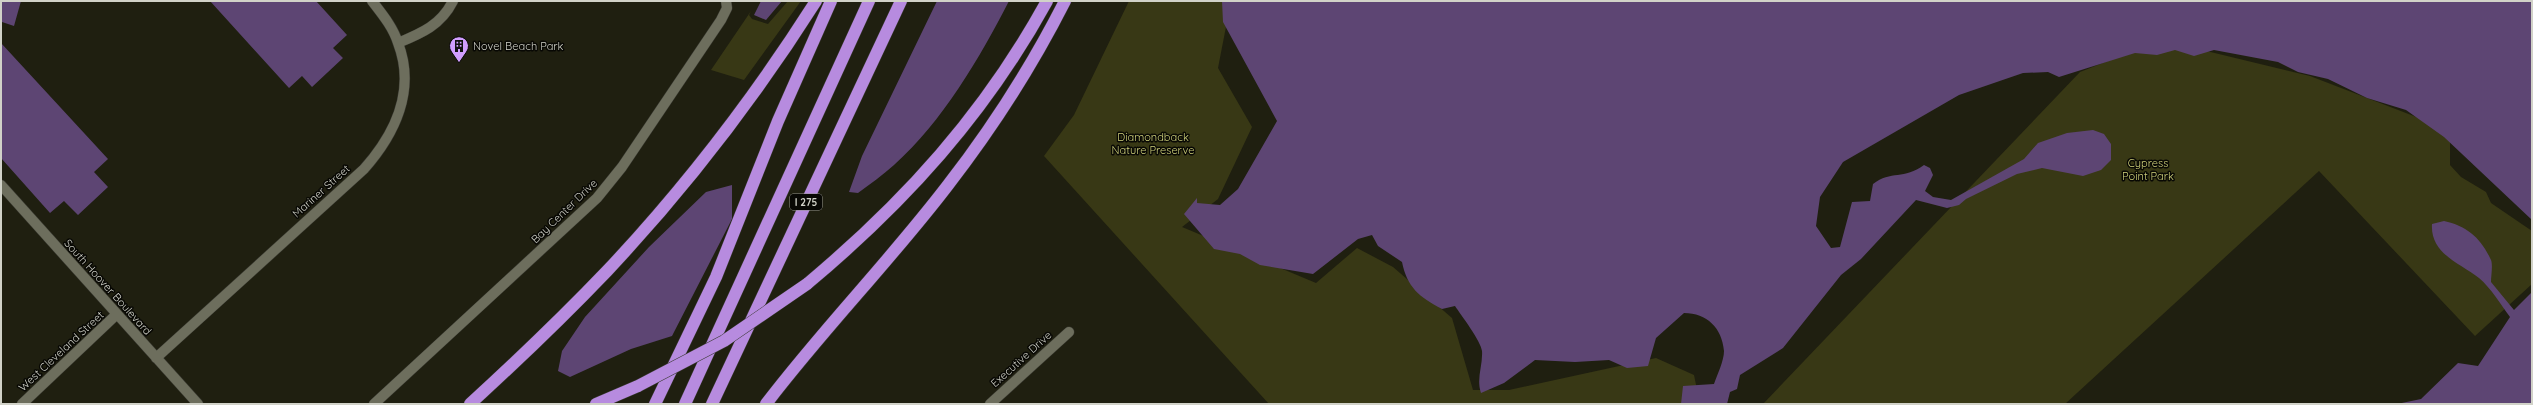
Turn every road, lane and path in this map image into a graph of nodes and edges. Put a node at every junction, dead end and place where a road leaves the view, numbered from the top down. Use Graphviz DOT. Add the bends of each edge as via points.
graph roads {
  1 [pos="372,1"];
  2 [pos="453,1"];
  3 [pos="726,1"];
  4 [pos="816,1"];
  5 [pos="831,1"];
  6 [pos="869,1"];
  7 [pos="901,1"];
  8 [pos="1047,1"];
  9 [pos="1065,1"];
  10 [pos="398,43"];
  11 [pos="1,185"];
  12 [pos="117,314"];
  13 [pos="1069,332"];
  14 [pos="156,358"];
  15 [pos="22,404"];
  16 [pos="198,404"];
  17 [pos="374,404"];
  18 [pos="470,404"];
  19 [pos="596,404"];
  20 [pos="655,404"];
  21 [pos="685,404"];
  22 [pos="712,404"];
  23 [pos="766,404"];
  24 [pos="990,404"];
  1 -- 10 [label="street, Mariner Street"];
  2 -- 10 [label="street" via="434,26"];
  3 -- 17 [label="street, Bay Center Drive" via="727,8 721,20 622,166 597,198"];
  4 -- 18 [label="highway" via="735,117 658,213 579,300"];
  5 -- 20 [label="highway" via="778,121 716,277"];
  6 -- 21 [label="highway, I 275"];
  7 -- 22 [label="highway, I 275"];
  8 -- 19 [label="highway, bridge" via="1000,79 940,156 897,204 852,246 807,284 724,341 638,386"];
  9 -- 23 [label="highway" via="1024,76 961,168"];
  10 -- 14 [label="street, Mariner Street" via="404,91 393,130 380,151 364,169"];
  11 -- 12 [label="street, South Hoover Boulevard"];
  12 -- 14 [label="street, South Hoover Boulevard"];
  12 -- 15 [label="street, West Cleveland Street"];
  13 -- 24 [label="street, Executive Drive"];
  14 -- 16 [label="street, South Hoover Boulevard"];
}
